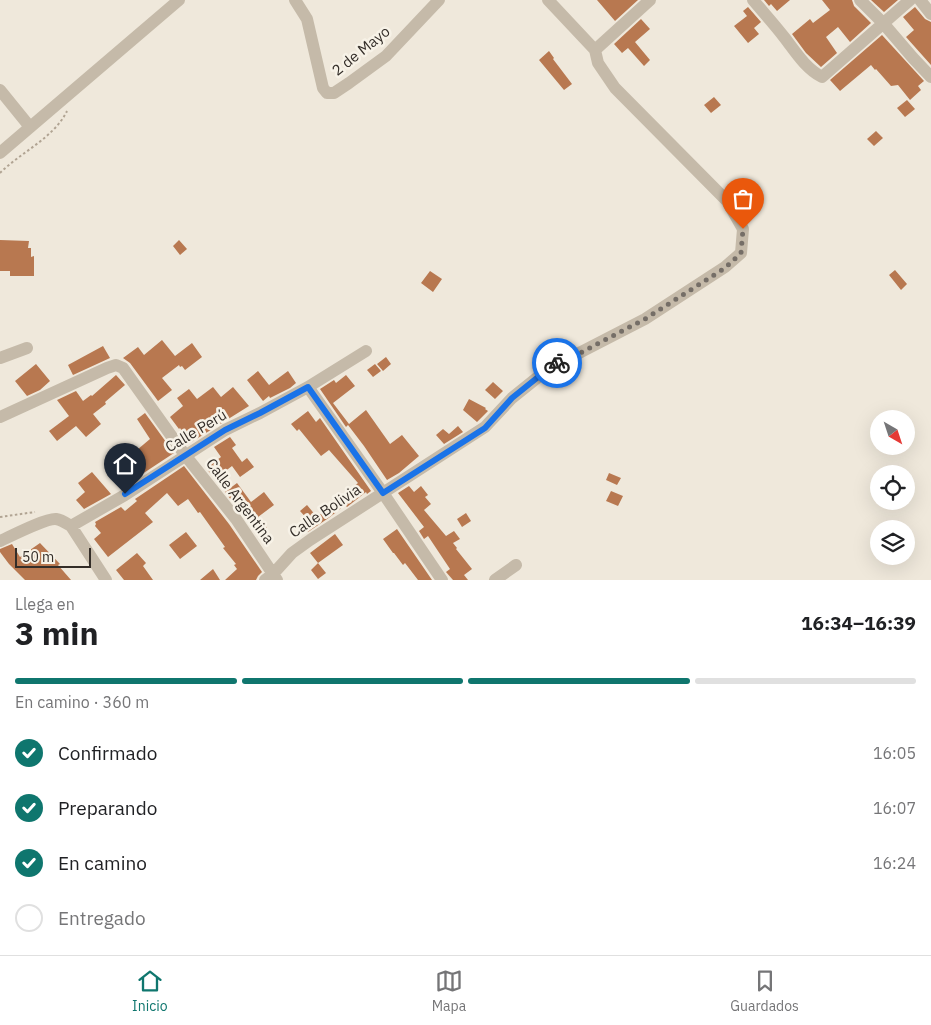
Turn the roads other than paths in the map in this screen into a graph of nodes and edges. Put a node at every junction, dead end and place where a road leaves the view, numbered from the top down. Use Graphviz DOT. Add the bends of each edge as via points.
graph roads {
  1 [pos="179,0"];
  2 [pos="294,0"];
  3 [pos="439,0"];
  4 [pos="548,0"];
  5 [pos="650,0"];
  6 [pos="753,0"];
  7 [pos="860,0"];
  8 [pos="910,0"];
  9 [pos="920,0"];
  10 [pos="931,14"];
  11 [pos="883,23"];
  12 [pos="595,50"];
  13 [pos="931,77"];
  14 [pos="0,90"];
  15 [pos="30,127"];
  16 [pos="0,153"];
  17 [pos="27,348"];
  18 [pos="366,350"];
  19 [pos="0,358"];
  20 [pos="308,387"];
  21 [pos="0,417"];
  22 [pos="185,455"];
  23 [pos="383,493"];
  24 [pos="70,526"];
  25 [pos="0,541"];
  26 [pos="516,565"];
  27 [pos="272,578"];
  28 [pos="106,580"];
  29 [pos="442,580"];
  30 [pos="495,580"];
  1 -- 15 [label="street"];
  2 -- 3 [label="street, 2 de Mayo" via="307,20 323,88 327,93 334,93 350,83 386,56"];
  4 -- 12 [label="street"];
  5 -- 12 [label="street"];
  6 -- 11 [label="street" via="814,73 822,77"];
  7 -- 11 [label="street"];
  8 -- 11 [label="street"];
  9 -- 10 [label="street"];
  11 -- 13 [label="street"];
  12 -- 23 [label="street, Calle Bolivia" via="598,62 615,88 727,202 743,229 741,253 725,268 645,319 553,365 512,398 485,428"];
  14 -- 15 [label="street"];
  15 -- 16 [label="street"];
  17 -- 19 [label="street"];
  18 -- 20 [label="street, Calle Perú"];
  20 -- 22 [label="street, Calle Perú" via="225,430"];
  20 -- 23 [label="street"];
  21 -- 22 [label="street, Calle Argentina" via="116,365 123,368"];
  22 -- 24 [label="street, Calle Perú"];
  22 -- 27 [label="street, Calle Argentina" via="236,519"];
  23 -- 27 [label="street, Calle Bolivia" via="292,553"];
  23 -- 29 [label="street"];
  24 -- 25 [label="street" via="55,519"];
  24 -- 28 [label="street"];
  26 -- 30 [label="street"];
}
